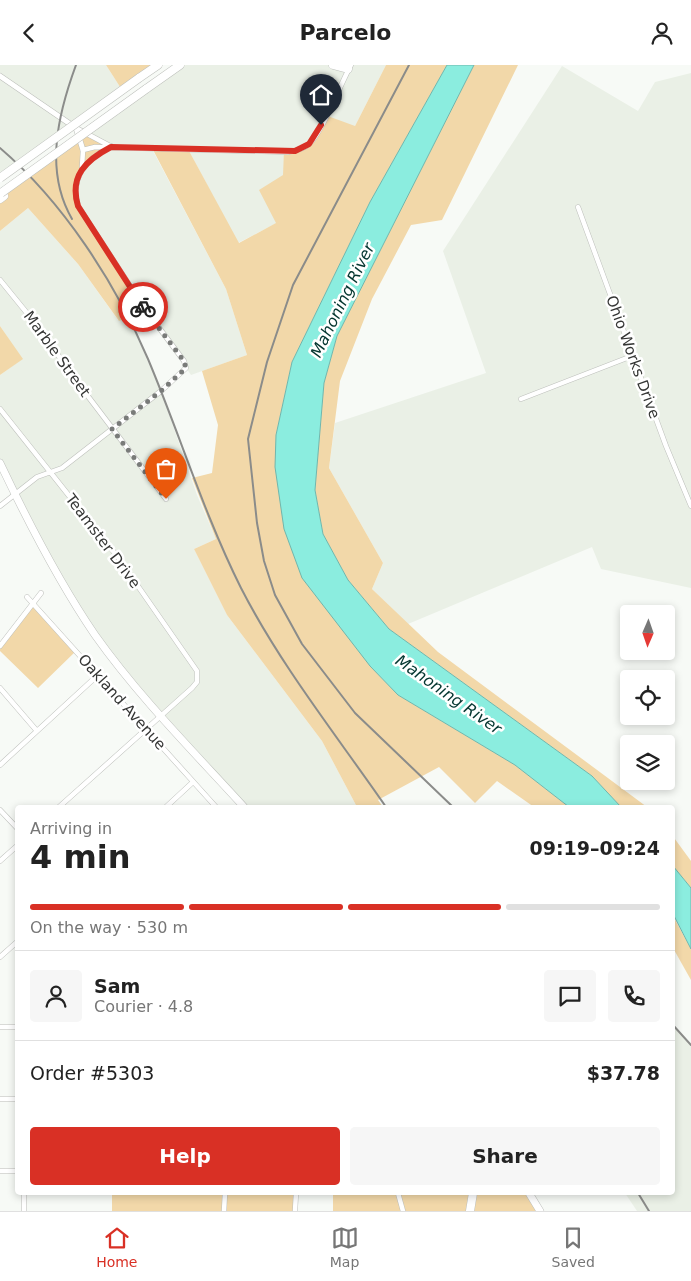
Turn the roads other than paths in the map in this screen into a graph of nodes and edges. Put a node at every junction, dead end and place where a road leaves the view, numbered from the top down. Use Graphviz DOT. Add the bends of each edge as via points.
graph roads {
  1 [pos="180,65"];
  2 [pos="186,65"];
  3 [pos="333,65"];
  4 [pos="157,66"];
  5 [pos="347,67"];
  6 [pos="169,73"];
  7 [pos="0,76"];
  8 [pos="76,129"];
  9 [pos="111,147"];
  10 [pos="83,150"];
  11 [pos="19,165"];
  12 [pos="82,167"];
  13 [pos="0,172"];
  14 [pos="0,178"];
  15 [pos="1,195"];
  16 [pos="578,207"];
  17 [pos="0,280"];
  18 [pos="632,356"];
  19 [pos="521,399"];
  20 [pos="0,409"];
  21 [pos="112,429"];
  22 [pos="0,463"];
  23 [pos="50,472"];
  24 [pos="15,494"];
  25 [pos="166,499"];
  26 [pos="0,506"];
  27 [pos="691,506"];
  28 [pos="40,593"];
  29 [pos="27,597"];
  30 [pos="33,603"];
  31 [pos="0,646"];
  32 [pos="98,675"];
  33 [pos="0,688"];
  34 [pos="161,716"];
  35 [pos="146,729"];
  36 [pos="38,731"];
  37 [pos="0,765"];
  38 [pos="193,782"];
  39 [pos="62,805"];
  40 [pos="168,805"];
  41 [pos="214,805"];
  42 [pos="242,805"];
  43 [pos="0,810"];
  44 [pos="15,826"];
  45 [pos="15,848"];
  46 [pos="0,861"];
  47 [pos="15,944"];
  48 [pos="0,957"];
  49 [pos="0,1027"];
  50 [pos="15,1027"];
  51 [pos="0,1099"];
  52 [pos="15,1099"];
  53 [pos="0,1171"];
  54 [pos="15,1171"];
  55 [pos="24,1195"];
  56 [pos="225,1195"];
  57 [pos="296,1195"];
  58 [pos="399,1195"];
  59 [pos="473,1195"];
  60 [pos="530,1195"];
  61 [pos="24,1211"];
  62 [pos="224,1211"];
  63 [pos="295,1211"];
  64 [pos="403,1211"];
  65 [pos="470,1211"];
  66 [pos="540,1211"];
  1 -- 6 [label="highway"];
  2 -- 6 [label="highway"];
  3 -- 5 [label="highway"];
  4 -- 11 [label="highway, bridge"];
  5 -- 9 [label="street" via="318,132 302,148 288,151"];
  6 -- 15 [label="highway, bridge"];
  7 -- 8 [label="street"];
  8 -- 9 [label="street"];
  8 -- 10 [label="street"];
  9 -- 10 [label="street"];
  9 -- 12 [label="street"];
  10 -- 12 [label="street"];
  11 -- 13 [label="highway, bridge"];
  11 -- 14 [label="highway, bridge"];
  12 -- 21 [label="street" via="75,186 78,206 186,365 184,371 161,391"];
  16 -- 18 [label="street, Ohio Works Drive"];
  17 -- 21 [label="street, Marble Street" via="44,334"];
  18 -- 19 [label="street"];
  18 -- 27 [label="street, Ohio Works Drive"];
  20 -- 23 [label="street, Teamster Drive"];
  21 -- 23 [label="street" via="62,468"];
  21 -- 25 [label="street, Marble Street"];
  22 -- 24 [label="main road"];
  23 -- 24 [label="street" via="37,477"];
  23 -- 34 [label="street, Teamster Drive" via="138,585 196,668 197,678 192,688"];
  24 -- 26 [label="street"];
  24 -- 34 [label="main road" via="80,613"];
  28 -- 30 [label="street"];
  29 -- 30 [label="street, Oakland Avenue"];
  30 -- 31 [label="street"];
  30 -- 32 [label="street, Oakland Avenue"];
  32 -- 35 [label="street, Oakland Avenue"];
  32 -- 36 [label="street"];
  33 -- 36 [label="street"];
  34 -- 35 [label="street"];
  34 -- 42 [label="main road"];
  35 -- 38 [label="street, Oakland Avenue"];
  35 -- 39 [label="street"];
  36 -- 37 [label="street"];
  38 -- 40 [label="street"];
  38 -- 41 [label="street, Oakland Avenue"];
  43 -- 44 [label="street"];
  45 -- 46 [label="street"];
  47 -- 48 [label="street"];
  49 -- 50 [label="street"];
  51 -- 52 [label="street"];
  53 -- 54 [label="street"];
  55 -- 61 [label="street"];
  56 -- 62 [label="street"];
  57 -- 63 [label="street"];
  58 -- 64 [label="street"];
  59 -- 65 [label="highway"];
  60 -- 66 [label="main road"];
}
